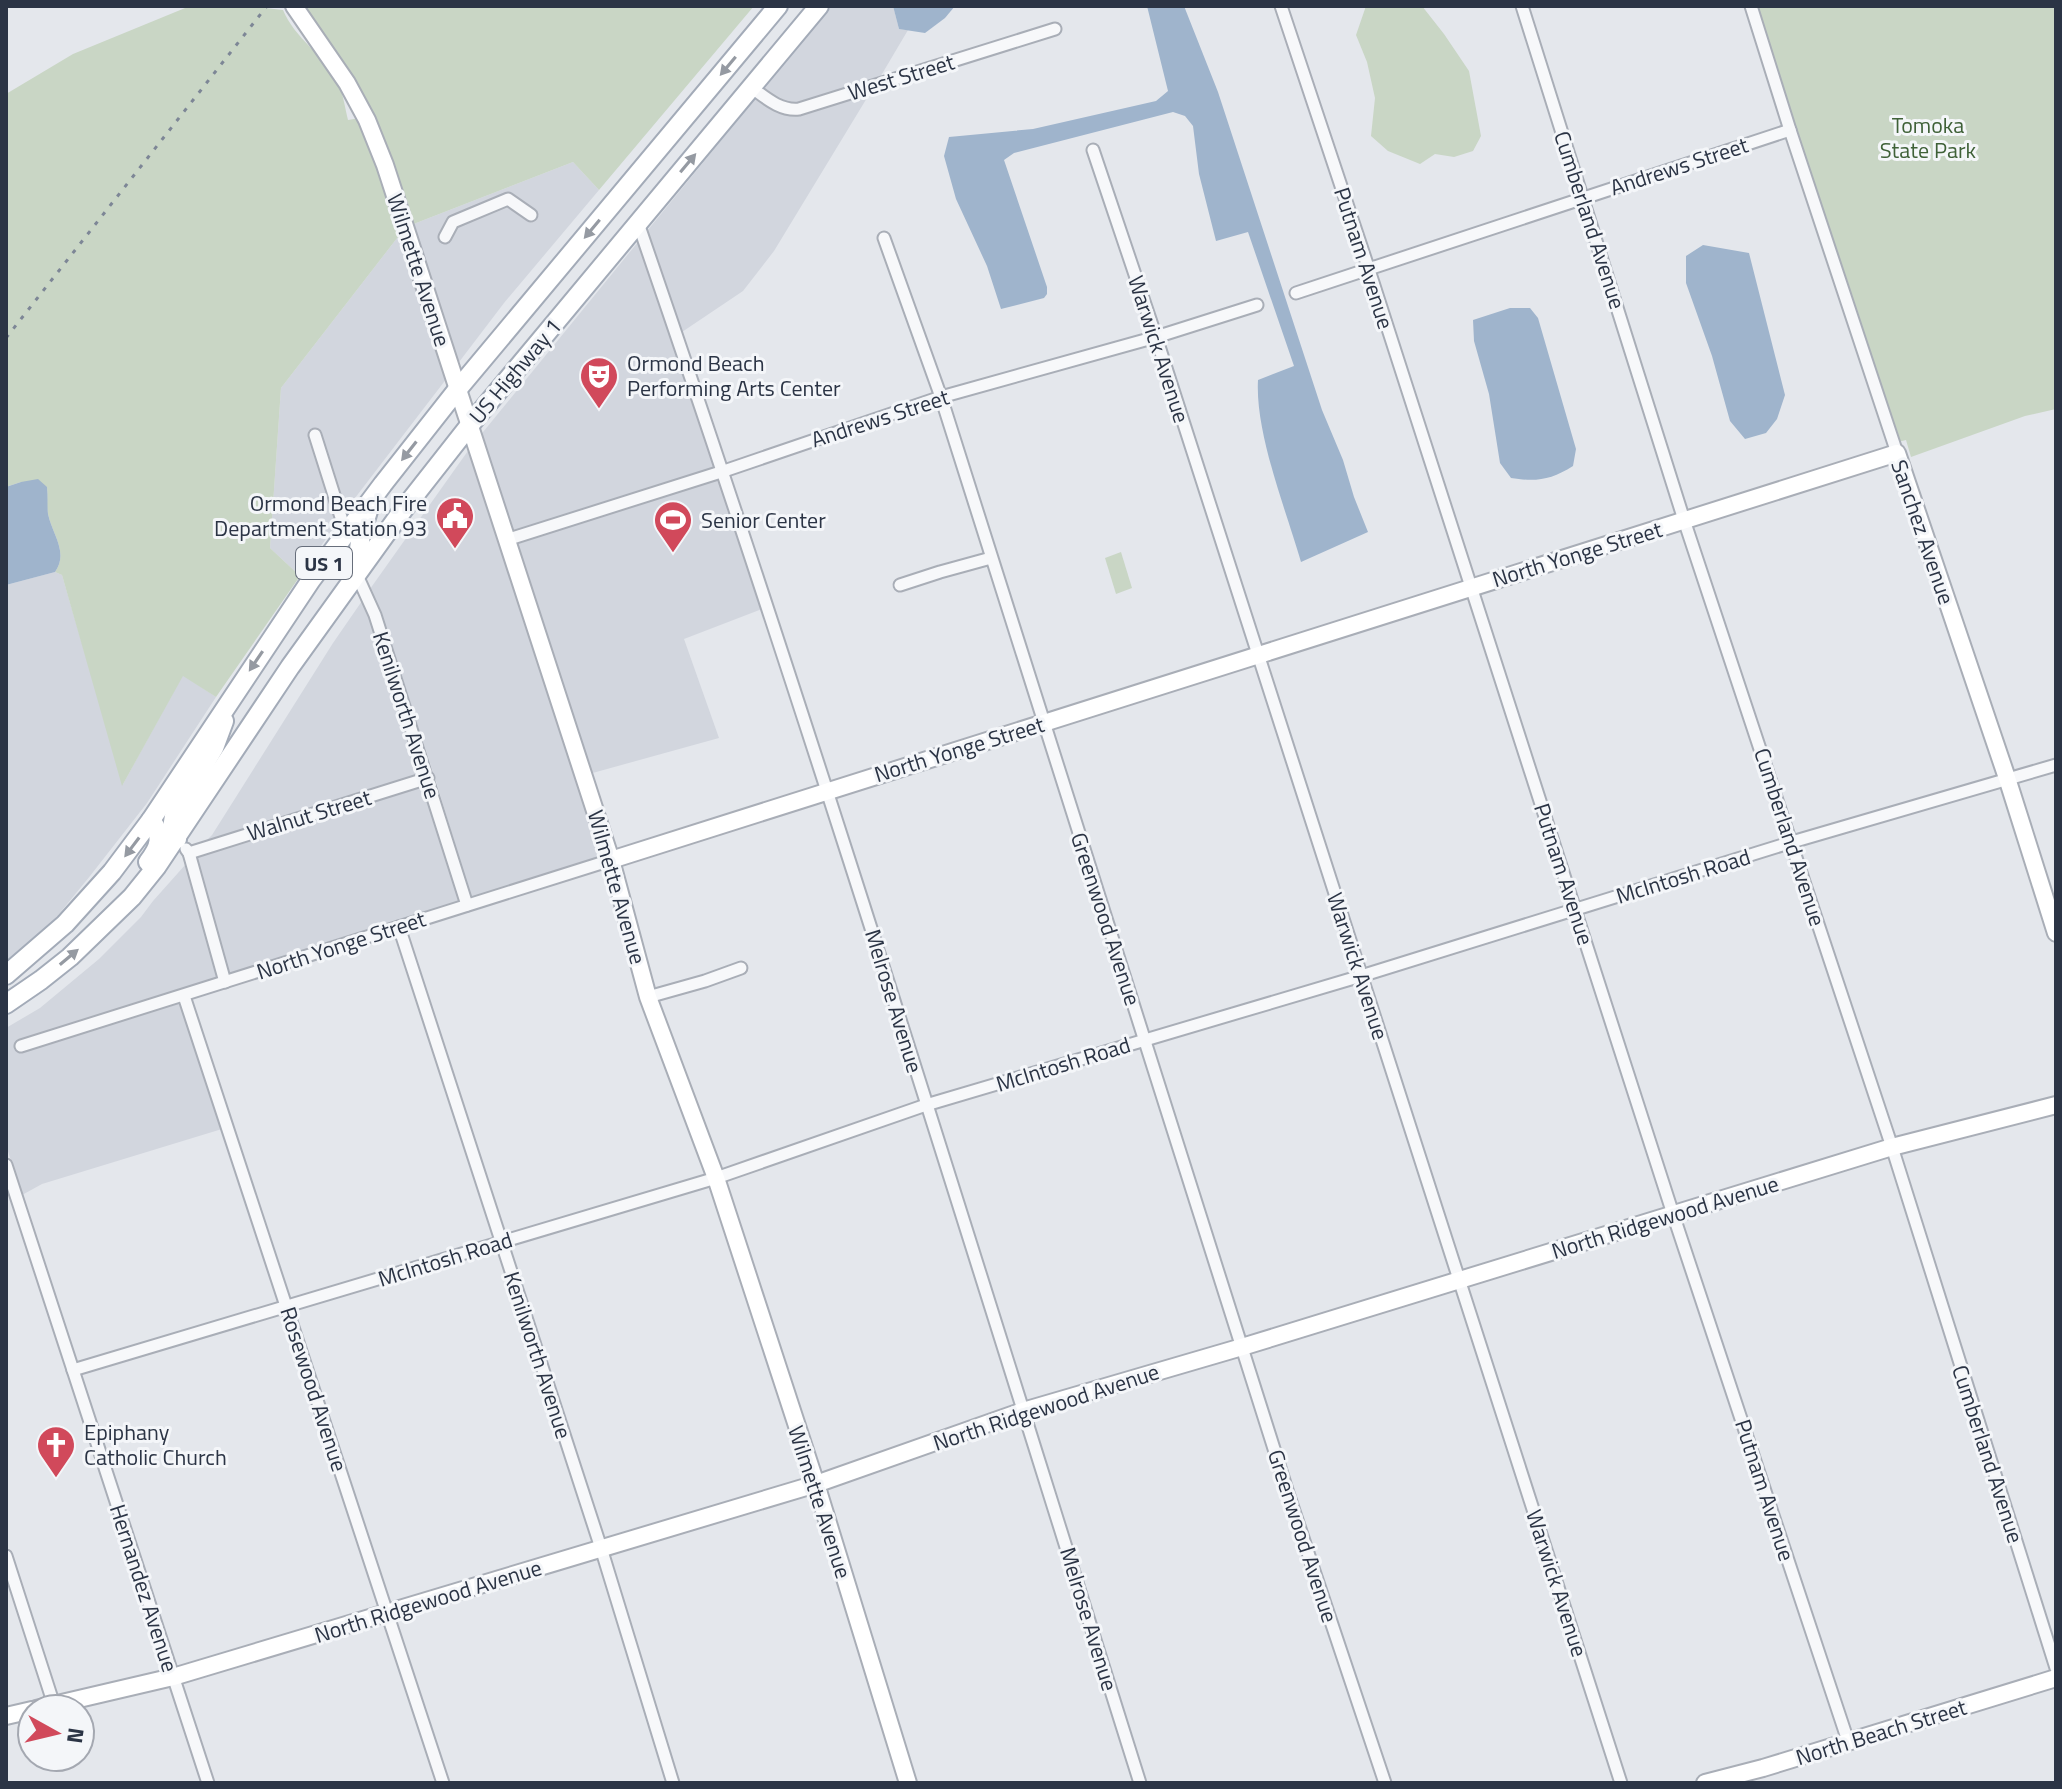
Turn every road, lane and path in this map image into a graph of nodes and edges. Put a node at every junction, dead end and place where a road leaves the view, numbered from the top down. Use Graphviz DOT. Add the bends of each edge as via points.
graph roads {
  1 [pos="294,6"];
  2 [pos="778,6"];
  3 [pos="819,6"];
  4 [pos="1281,6"];
  5 [pos="1522,6"];
  6 [pos="1751,6"];
  7 [pos="1055,29"];
  8 [pos="751,87"];
  9 [pos="1790,130"];
  10 [pos="1093,150"];
  11 [pos="642,169"];
  12 [pos="1583,197"];
  13 [pos="531,215"];
  14 [pos="638,223"];
  15 [pos="445,237"];
  16 [pos="884,238"];
  17 [pos="1369,270"];
  18 [pos="1296,293"];
  19 [pos="1257,305"];
  20 [pos="1156,337"];
  21 [pos="457,390"];
  22 [pos="941,397"];
  23 [pos="469,426"];
  24 [pos="315,435"];
  25 [pos="1897,453"];
  26 [pos="724,471"];
  27 [pos="373,497"];
  28 [pos="1684,520"];
  29 [pos="346,533"];
  30 [pos="506,540"];
  31 [pos="991,558"];
  32 [pos="356,573"];
  33 [pos="900,585"];
  34 [pos="1470,587"];
  35 [pos="334,605"];
  36 [pos="1258,655"];
  37 [pos="235,692"];
  38 [pos="1044,722"];
  39 [pos="2056,765"];
  40 [pos="428,778"];
  41 [pos="2007,778"];
  42 [pos="827,790"];
  43 [pos="151,820"];
  44 [pos="1792,842"];
  45 [pos="183,846"];
  46 [pos="611,860"];
  47 [pos="132,897"];
  48 [pos="467,905"];
  49 [pos="1576,910"];
  50 [pos="399,927"];
  51 [pos="2056,933"];
  52 [pos="741,968"];
  53 [pos="6,975"];
  54 [pos="1361,976"];
  55 [pos="225,982"];
  56 [pos="184,996"];
  57 [pos="648,997"];
  58 [pos="6,1004"];
  59 [pos="1144,1040"];
  60 [pos="21,1046"];
  61 [pos="926,1105"];
  62 [pos="2056,1105"];
  63 [pos="1892,1147"];
  64 [pos="6,1165"];
  65 [pos="716,1178"];
  66 [pos="1673,1214"];
  67 [pos="501,1242"];
  68 [pos="1459,1280"];
  69 [pos="287,1306"];
  70 [pos="1242,1347"];
  71 [pos="73,1370"];
  72 [pos="1023,1411"];
  73 [pos="816,1484"];
  74 [pos="601,1548"];
  75 [pos="6,1556"];
  76 [pos="387,1613"];
  77 [pos="2056,1668"];
  78 [pos="173,1677"];
  79 [pos="2056,1678"];
  80 [pos="50,1693"];
  81 [pos="96,1695"];
  82 [pos="1848,1741"];
  83 [pos="208,1783"];
  84 [pos="443,1783"];
  85 [pos="673,1783"];
  86 [pos="908,1783"];
  87 [pos="1140,1783"];
  88 [pos="1385,1783"];
  89 [pos="1621,1783"];
  90 [pos="1705,1783"];
  1 -- 21 [label="street, Wilmette Avenue" via="367,120"];
  2 -- 11 [label="main road, US Highway 1 / US 1, one-way"];
  3 -- 8 [label="main road, US Highway 1 / US 1"];
  4 -- 17 [label="street, Putnam Avenue"];
  5 -- 12 [label="street, Cumberland Avenue"];
  6 -- 9 [label="street, Sanchez Avenue"];
  7 -- 8 [label="street, West Street" via="799,109 783,108"];
  14 -- 8 [label="main road, US Highway 1 / US 1, one-way"];
  9 -- 12 [label="street, Andrews Street"];
  9 -- 25 [label="street, Sanchez Avenue"];
  10 -- 20 [label="street, Warwick Avenue"];
  11 -- 14 [label="main road" via="631,199"];
  11 -- 21 [label="main road, US Highway 1 / US 1, one-way"];
  12 -- 17 [label="street, Andrews Street"];
  12 -- 28 [label="street, Cumberland Avenue"];
  13 -- 15 [label="street" via="508,199 453,222"];
  14 -- 23 [label="main road, US Highway 1 / US 1"];
  14 -- 26 [label="street, Melrose Avenue"];
  16 -- 22 [label="street, Greenwood Avenue"];
  17 -- 18 [label="street, Andrews Street"];
  17 -- 34 [label="street, Putnam Avenue"];
  19 -- 20 [label="street, Andrews Street"];
  20 -- 22 [label="street, Andrews Street"];
  20 -- 36 [label="street, Warwick Avenue"];
  21 -- 23 [label="street, Wilmette Avenue"];
  21 -- 27 [label="main road, US Highway 1 / US 1, one-way"];
  22 -- 26 [label="street, Andrews Street"];
  22 -- 31 [label="street, Greenwood Avenue"];
  23 -- 30 [label="street, Wilmette Avenue"];
  23 -- 32 [label="main road, US Highway 1 / US 1"];
  24 -- 29 [label="street"];
  25 -- 28 [label="street, North Yonge Street"];
  25 -- 41 [label="street, Sanchez Avenue"];
  26 -- 30 [label="street, Andrews Street"];
  26 -- 42 [label="street, Melrose Avenue"];
  27 -- 29 [label="main road, US Highway 1 / US 1"];
  27 -- 32 [label="main road"];
  28 -- 34 [label="street, North Yonge Street"];
  28 -- 44 [label="street, Cumberland Avenue"];
  29 -- 35 [label="main road" via="345,568"];
  29 -- 37 [label="main road, US Highway 1 / US 1, one-way"];
  30 -- 46 [label="street, Wilmette Avenue"];
  31 -- 33 [label="street"];
  31 -- 38 [label="street, Greenwood Avenue"];
  32 -- 35 [label="main road, US Highway 1 / US 1"];
  32 -- 40 [label="street, Kenilworth Avenue" via="375,615"];
  34 -- 36 [label="street, North Yonge Street"];
  34 -- 49 [label="street, Putnam Avenue"];
  35 -- 45 [label="main road, US Highway 1 / US 1" via="233,754"];
  36 -- 38 [label="street, North Yonge Street"];
  36 -- 54 [label="street, Warwick Avenue"];
  37 -- 43 [label="main road, US Highway 1 / US 1"];
  37 -- 45 [label="main road" via="214,748 174,816 172,828"];
  38 -- 42 [label="street, North Yonge Street"];
  38 -- 59 [label="street, Greenwood Avenue"];
  39 -- 41 [label="street, McIntosh Road"];
  40 -- 45 [label="street, Walnut Street"];
  40 -- 48 [label="street, Kenilworth Avenue"];
  41 -- 44 [label="street, McIntosh Road"];
  41 -- 51 [label="street, Sanchez Avenue"];
  42 -- 46 [label="street, North Yonge Street"];
  42 -- 61 [label="street, Melrose Avenue"];
  43 -- 47 [label="main road" via="160,840 158,849 137,878"];
  43 -- 53 [label="main road, US 1, one-way" via="81,908"];
  44 -- 49 [label="street, McIntosh Road"];
  44 -- 63 [label="street, Cumberland Avenue"];
  45 -- 47 [label="main road, US 1"];
  45 -- 55 [label="street"];
  46 -- 48 [label="street, North Yonge Street"];
  46 -- 57 [label="street, Wilmette Avenue"];
  58 -- 47 [label="main road, US 1, one-way" via="70,957"];
  48 -- 50 [label="street, North Yonge Street"];
  49 -- 54 [label="street, McIntosh Road"];
  49 -- 66 [label="street, Putnam Avenue"];
  50 -- 55 [label="street, North Yonge Street"];
  50 -- 67 [label="street, Kenilworth Avenue"];
  52 -- 57 [label="street"];
  54 -- 59 [label="street, McIntosh Road"];
  54 -- 68 [label="street, Warwick Avenue"];
  55 -- 56 [label="street, North Yonge Street"];
  56 -- 60 [label="street, North Yonge Street"];
  56 -- 69 [label="street, Rosewood Avenue"];
  57 -- 65 [label="street, Wilmette Avenue"];
  59 -- 61 [label="street, McIntosh Road"];
  59 -- 70 [label="street, Greenwood Avenue"];
  61 -- 65 [label="street, McIntosh Road"];
  61 -- 72 [label="street, Melrose Avenue"];
  62 -- 63 [label="street, North Ridgewood Avenue"];
  63 -- 66 [label="street, North Ridgewood Avenue"];
  63 -- 77 [label="street, Cumberland Avenue"];
  64 -- 71 [label="street, Hernandez Avenue"];
  65 -- 67 [label="street, McIntosh Road"];
  65 -- 73 [label="street, Wilmette Avenue"];
  66 -- 68 [label="street, North Ridgewood Avenue"];
  66 -- 82 [label="street, Putnam Avenue"];
  67 -- 69 [label="street, McIntosh Road"];
  67 -- 74 [label="street, Kenilworth Avenue"];
  68 -- 70 [label="street, North Ridgewood Avenue"];
  68 -- 89 [label="street, Warwick Avenue"];
  69 -- 71 [label="street, McIntosh Road"];
  69 -- 76 [label="street, Rosewood Avenue"];
  70 -- 72 [label="street, North Ridgewood Avenue"];
  70 -- 88 [label="street, Greenwood Avenue"];
  71 -- 78 [label="street, Hernandez Avenue"];
  72 -- 73 [label="street, North Ridgewood Avenue"];
  72 -- 87 [label="street, Melrose Avenue"];
  73 -- 74 [label="street, North Ridgewood Avenue"];
  73 -- 86 [label="street, Wilmette Avenue"];
  74 -- 76 [label="street, North Ridgewood Avenue"];
  74 -- 85 [label="street, Kenilworth Avenue"];
  75 -- 80 [label="street"];
  76 -- 78 [label="street, North Ridgewood Avenue"];
  76 -- 84 [label="street, Rosewood Avenue"];
  78 -- 81 [label="street, North Ridgewood Avenue"];
  78 -- 83 [label="street, Hernandez Avenue"];
  79 -- 82 [label="street, North Beach Street"];
  82 -- 90 [label="street, North Beach Street"];
}
